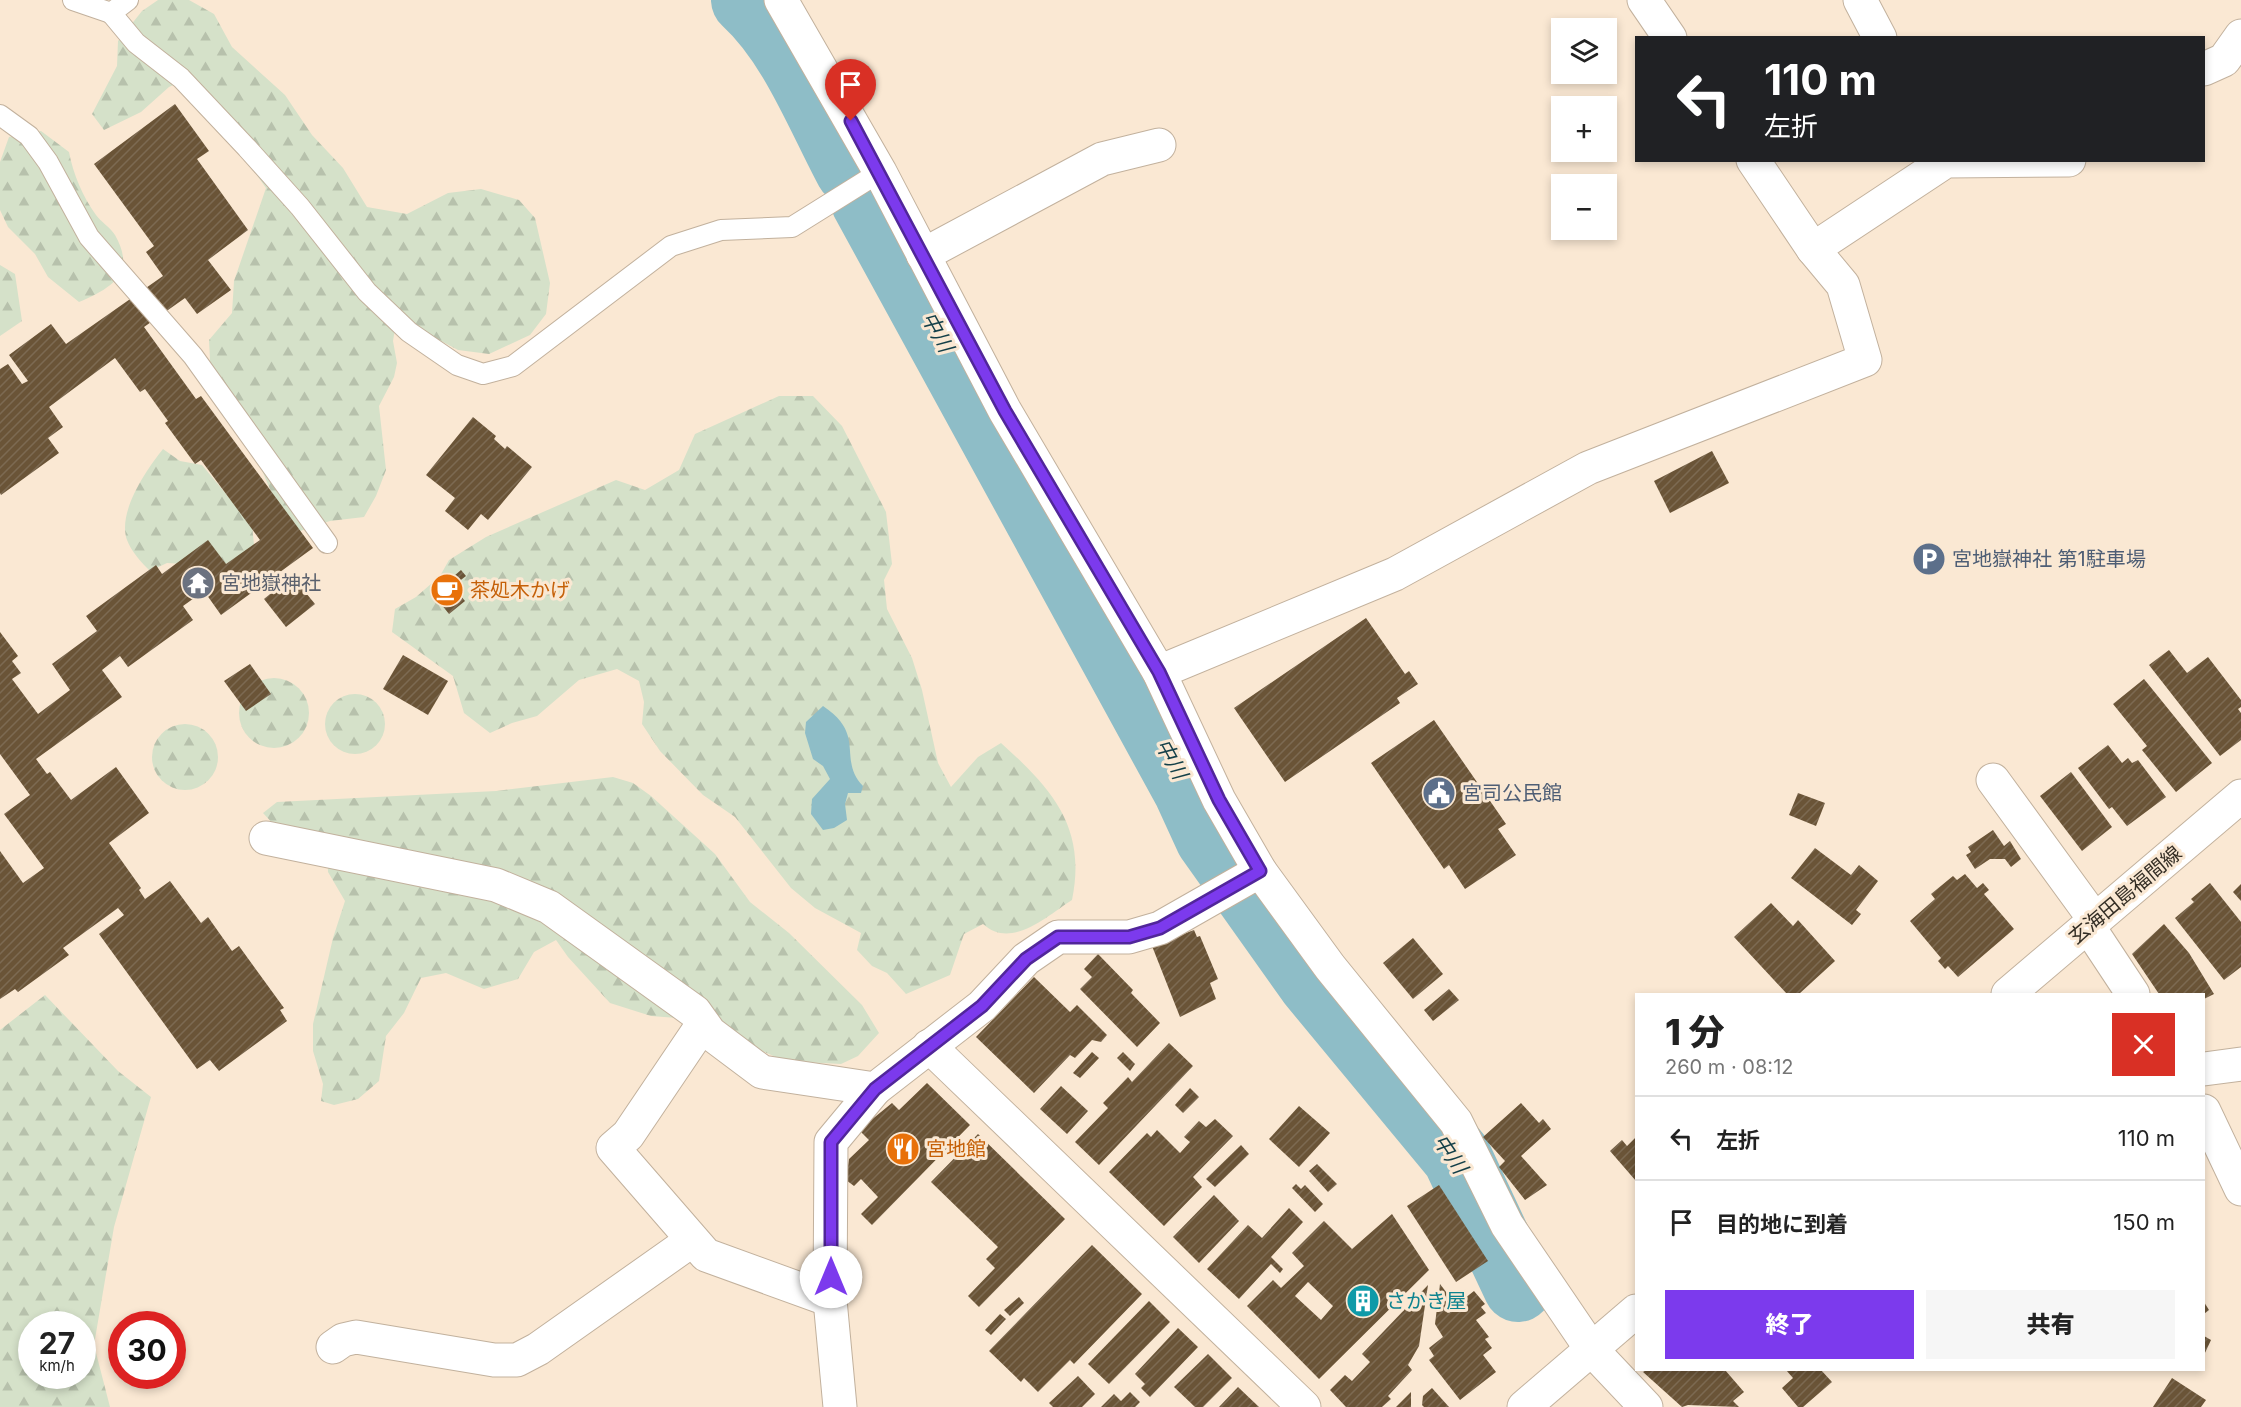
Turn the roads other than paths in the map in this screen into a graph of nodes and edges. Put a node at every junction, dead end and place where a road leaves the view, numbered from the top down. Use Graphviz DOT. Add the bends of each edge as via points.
graph roads {
  1 [pos="73,0"];
  2 [pos="128,0"];
  3 [pos="781,0"];
  4 [pos="1644,0"];
  5 [pos="1860,0"];
  6 [pos="111,13"];
  7 [pos="1669,36"];
  8 [pos="1879,36"];
  9 [pos="2241,36"];
  10 [pos="2205,69"];
  11 [pos="0,115"];
  12 [pos="1159,145"];
  13 [pos="1754,162"];
  14 [pos="1944,162"];
  15 [pos="880,172"];
  16 [pos="1814,249"];
  17 [pos="923,255"];
  18 [pos="327,543"];
  19 [pos="1159,672"];
  20 [pos="1993,780"];
  21 [pos="2241,796"];
  22 [pos="266,838"];
  23 [pos="1260,871"];
  24 [pos="2092,923"];
  25 [pos="2009,993"];
  26 [pos="2132,993"];
  27 [pos="703,1024"];
  28 [pos="929,1046"];
  29 [pos="2241,1064"];
  30 [pos="2205,1069"];
  31 [pos="875,1089"];
  32 [pos="2205,1114"];
  33 [pos="2241,1189"];
  34 [pos="691,1240"];
  35 [pos="830,1300"];
  36 [pos="1635,1312"];
  37 [pos="333,1347"];
  38 [pos="1592,1350"];
  39 [pos="840,1407"];
  40 [pos="1304,1407"];
  41 [pos="1524,1407"];
  42 [pos="1646,1407"];
  1 -- 6 [label="lane"];
  2 -- 6 [label="lane"];
  3 -- 15 [label="street"];
  4 -- 7 [label="street"];
  5 -- 8 [label="street"];
  6 -- 15 [label="lane" via="136,43 181,78 247,148 367,292 409,332 457,365 483,374 513,366 671,246 721,230 792,227"];
  9 -- 10 [label="street" via="2224,60"];
  11 -- 18 [label="lane" via="29,136 48,162 89,237 193,356"];
  12 -- 17 [label="street" via="1102,159"];
  13 -- 16 [label="street"];
  14 -- 16 [label="street"];
  15 -- 17 [label="street"];
  16 -- 19 [label="street" via="1843,285 1865,360 1588,468 1395,574"];
  17 -- 19 [label="street" via="1005,411"];
  19 -- 23 [label="street" via="1219,800"];
  20 -- 24 [label="street"];
  21 -- 24 [label="street, 玄海田島福間線"];
  22 -- 27 [label="street" via="496,885 549,907 695,1012"];
  23 -- 28 [label="street" via="1160,928 1129,937 1058,937 1026,959 982,1006"];
  23 -- 38 [label="street" via="1330,967 1456,1122 1507,1225"];
  24 -- 25 [label="street, 玄海田島福間線"];
  24 -- 26 [label="street"];
  27 -- 31 [label="street" via="762,1072"];
  27 -- 34 [label="street" via="628,1135 613,1148"];
  28 -- 31 [label="street"];
  28 -- 40 [label="street"];
  29 -- 30 [label="street"];
  31 -- 35 [label="street" via="831,1142"];
  32 -- 33 [label="street"];
  34 -- 35 [label="street" via="705,1255"];
  34 -- 37 [label="street" via="538,1350 517,1360 494,1360 356,1337"];
  35 -- 39 [label="street"];
  36 -- 38 [label="street"];
  38 -- 41 [label="street"];
  38 -- 42 [label="street"];
}
